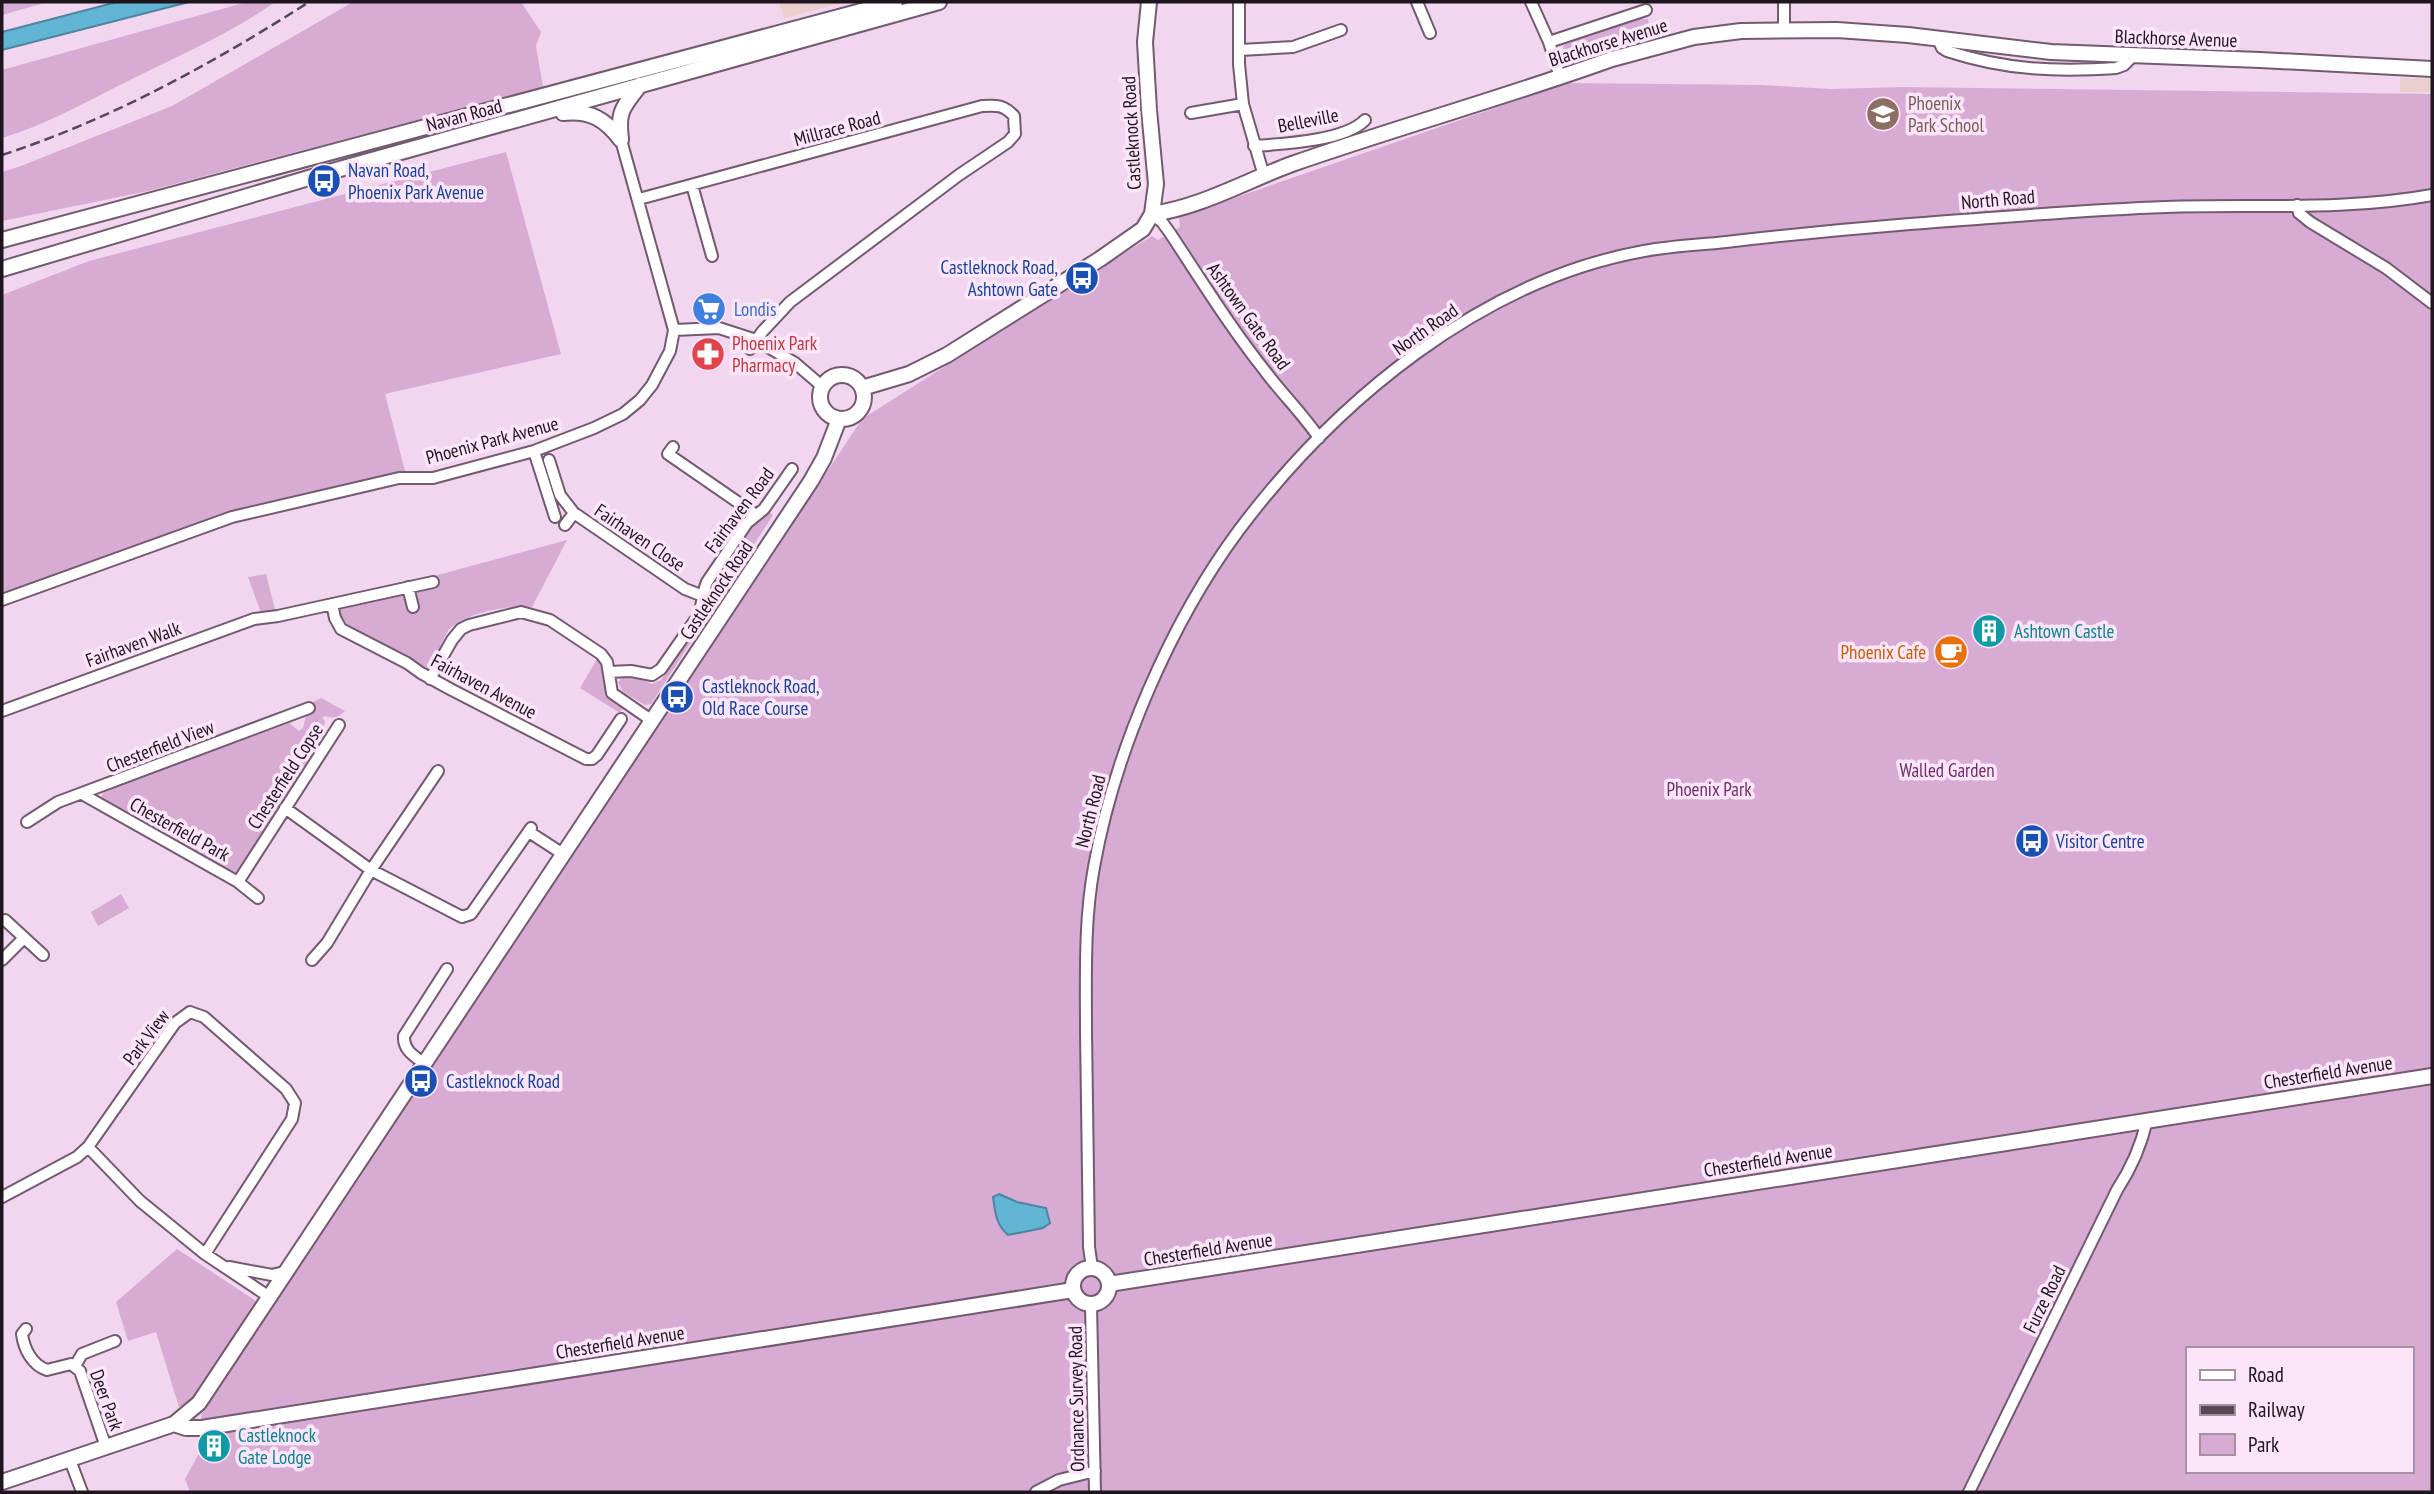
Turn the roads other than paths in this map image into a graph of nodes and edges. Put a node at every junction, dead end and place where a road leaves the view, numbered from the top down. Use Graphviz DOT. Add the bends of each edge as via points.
graph roads {
  1 [pos="895,2"];
  2 [pos="939,2"];
  3 [pos="1149,2"];
  4 [pos="1239,2"];
  5 [pos="1531,2"];
  6 [pos="1784,2"];
  7 [pos="1421,3"];
  8 [pos="1647,10"];
  9 [pos="1784,29"];
  10 [pos="1341,30"];
  11 [pos="1430,33"];
  12 [pos="1549,42"];
  13 [pos="1240,50"];
  14 [pos="2432,69"];
  15 [pos="1560,77"];
  16 [pos="641,84"];
  17 [pos="1242,104"];
  18 [pos="1191,113"];
  19 [pos="529,117"];
  20 [pos="1365,120"];
  21 [pos="621,140"];
  22 [pos="1254,146"];
  23 [pos="1264,176"];
  24 [pos="692,185"];
  25 [pos="172,194"];
  26 [pos="2432,195"];
  27 [pos="639,199"];
  28 [pos="2297,205"];
  29 [pos="1152,214"];
  30 [pos="145,227"];
  31 [pos="2,232"];
  32 [pos="2,240"];
  33 [pos="712,256"];
  34 [pos="2,269"];
  35 [pos="2,279"];
  36 [pos="2432,303"];
  37 [pos="674,330"];
  38 [pos="753,345"];
  39 [pos="823,387"];
  40 [pos="862,388"];
  41 [pos="839,419"];
  42 [pos="1319,438"];
  43 [pos="673,447"];
  44 [pos="534,451"];
  45 [pos="549,460"];
  46 [pos="792,469"];
  47 [pos="574,513"];
  48 [pos="755,514"];
  49 [pos="555,517"];
  50 [pos="565,525"];
  51 [pos="433,582"];
  52 [pos="408,587"];
  53 [pos="703,596"];
  54 [pos="2,600"];
  55 [pos="332,604"];
  56 [pos="413,607"];
  57 [pos="609,672"];
  58 [pos="430,679"];
  59 [pos="309,708"];
  60 [pos="2,711"];
  61 [pos="621,719"];
  62 [pos="651,720"];
  63 [pos="339,725"];
  64 [pos="438,771"];
  65 [pos="82,794"];
  66 [pos="285,808"];
  67 [pos="27,822"];
  68 [pos="563,854"];
  69 [pos="371,870"];
  70 [pos="238,882"];
  71 [pos="258,898"];
  72 [pos="5,920"];
  73 [pos="24,938"];
  74 [pos="43,955"];
  75 [pos="2,960"];
  76 [pos="312,960"];
  77 [pos="447,969"];
  78 [pos="425,1064"];
  79 [pos="2432,1076"];
  80 [pos="2147,1120"];
  81 [pos="89,1147"];
  82 [pos="2,1197"];
  83 [pos="205,1254"];
  84 [pos="223,1266"];
  85 [pos="1092,1268"];
  86 [pos="288,1271"];
  87 [pos="1110,1284"];
  88 [pos="1073,1290"];
  89 [pos="271,1298"];
  90 [pos="1091,1305"];
  91 [pos="26,1329"];
  92 [pos="115,1341"];
  93 [pos="75,1366"];
  94 [pos="174,1424"];
  95 [pos="106,1447"];
  96 [pos="70,1460"];
  97 [pos="1095,1471"];
  98 [pos="2,1482"];
  99 [pos="82,1492"];
  100 [pos="1036,1492"];
  101 [pos="1095,1492"];
  102 [pos="1969,1492"];
  1 -- 25 [label="main road, Navan Road"];
  2 -- 16 [label="main road, Navan Road"];
  3 -- 29 [label="main road, Castleknock Road" via="1145,42 1156,184"];
  4 -- 13 [label="street, Belleville"];
  5 -- 12 [label="street"];
  6 -- 9 [label="street"];
  7 -- 11 [label="street"];
  8 -- 12 [label="street"];
  9 -- 14 [label="main road, Blackhorse Avenue" via="1938,38 2050,52"];
  9 -- 15 [label="main road, Blackhorse Avenue" via="1694,37 1652,46"];
  10 -- 13 [label="street" via="1293,47"];
  12 -- 15 [label="street"];
  13 -- 17 [label="street, Belleville"];
  15 -- 23 [label="main road, Blackhorse Avenue"];
  16 -- 19 [label="main road, Navan Road"];
  16 -- 21 [label="main road" via="622,108 618,122"];
  17 -- 18 [label="street"];
  17 -- 22 [label="street, Belleville"];
  19 -- 21 [label="main road" via="587,113 599,117"];
  19 -- 30 [label="main road, Navan Road"];
  20 -- 22 [label="street, Belleville" via="1355,128 1304,142"];
  21 -- 27 [label="street"];
  22 -- 23 [label="street, Belleville"];
  23 -- 29 [label="main road, Blackhorse Avenue"];
  24 -- 27 [label="street, Millrace Road"];
  24 -- 33 [label="street"];
  24 -- 38 [label="street, Millrace Road" via="985,106 1007,108 1014,116 1015,134 1008,142 790,302"];
  25 -- 31 [label="main road"];
  25 -- 32 [label="main road, Navan Road"];
  26 -- 28 [label="street, North Road" via="2372,203"];
  27 -- 37 [label="street"];
  28 -- 36 [label="street" via="2310,222 2386,268"];
  28 -- 42 [label="street, North Road" via="2069,210 1785,235 1614,258 1535,283 1485,309 1395,370"];
  29 -- 40 [label="main road, Castleknock Road" via="1134,237 947,355 909,374"];
  29 -- 42 [label="street, Ashtown Gate Road" via="1170,233 1266,373"];
  30 -- 34 [label="main road, Navan Road"];
  30 -- 35 [label="main road"];
  37 -- 38 [label="street" via="719,328"];
  37 -- 44 [label="street, Phoenix Park Avenue" via="662,368 640,400 623,414"];
  38 -- 39 [label="street" via="795,363"];
  39 -- 40 [label="main road" via="840,376 853,378"];
  39 -- 41 [label="main road" via="822,407"];
  40 -- 41 [label="main road" via="864,401 857,413"];
  41 -- 62 [label="main road, Castleknock Road" via="811,481"];
  42 -- 85 [label="street, North Road" via="1240,530 1186,614 1124,754 1102,822 1088,914 1086,998"];
  43 -- 48 [label="street" via="668,454"];
  44 -- 49 [label="street"];
  44 -- 54 [label="street, Phoenix Park Avenue" via="433,478 399,478 232,517"];
  45 -- 47 [label="street, Fairhaven Close" via="561,495"];
  46 -- 48 [label="street, Fairhaven Road" via="764,509"];
  47 -- 50 [label="street"];
  47 -- 53 [label="street, Fairhaven Close" via="685,589"];
  48 -- 53 [label="street, Fairhaven Road" via="707,582"];
  51 -- 52 [label="street"];
  52 -- 55 [label="street"];
  52 -- 56 [label="street"];
  53 -- 57 [label="street, Fairhaven Road" via="698,617 656,673"];
  55 -- 58 [label="street, Fairhaven Avenue" via="341,629"];
  55 -- 60 [label="street, Fairhaven Walk" via="254,620"];
  57 -- 58 [label="street" via="601,654 550,620 521,612 461,629"];
  57 -- 62 [label="street" via="612,693"];
  58 -- 61 [label="street, Fairhaven Avenue" via="586,760 597,755"];
  59 -- 65 [label="street, Chesterfield View"];
  62 -- 68 [label="main road, Castleknock Road"];
  63 -- 66 [label="street, Chesterfield Copse"];
  64 -- 69 [label="street"];
  65 -- 67 [label="street, Chesterfield View" via="47,807"];
  65 -- 70 [label="street, Chesterfield Park"];
  66 -- 69 [label="street"];
  66 -- 70 [label="street, Chesterfield Copse"];
  68 -- 69 [label="street" via="530,830 467,917"];
  68 -- 78 [label="main road, Castleknock Road"];
  69 -- 76 [label="street"];
  70 -- 71 [label="street, Chesterfield Park"];
  72 -- 73 [label="street"];
  73 -- 74 [label="street"];
  73 -- 75 [label="street"];
  77 -- 78 [label="street" via="404,1036 409,1052"];
  78 -- 86 [label="main road, Castleknock Road"];
  79 -- 80 [label="main road, Chesterfield Avenue"];
  80 -- 87 [label="main road, Chesterfield Avenue"];
  80 -- 102 [label="street, Furze Road" via="2132,1166"];
  81 -- 82 [label="street"];
  81 -- 83 [label="street" via="140,1200"];
  81 -- 83 [label="street, Park View" via="175,1023 190,1012 204,1017 286,1089 295,1103 292,1119"];
  83 -- 84 [label="street"];
  84 -- 86 [label="street" via="272,1275"];
  84 -- 89 [label="street"];
  85 -- 87 [label="main road"];
  85 -- 88 [label="main road" via="1077,1274"];
  86 -- 89 [label="main road, Castleknock Road"];
  87 -- 90 [label="main road" via="1104,1299"];
  88 -- 90 [label="main road" via="1078,1300"];
  88 -- 94 [label="main road, Chesterfield Avenue" via="202,1428"];
  89 -- 94 [label="main road, Castleknock Road" via="199,1403"];
  90 -- 97 [label="street, Ordnance Survey Road"];
  91 -- 93 [label="street, Deer Park" via="24,1345 42,1369"];
  92 -- 93 [label="street, Deer Park" via="82,1354"];
  93 -- 95 [label="street, Deer Park"];
  94 -- 95 [label="main road, Castleknock Road"];
  95 -- 96 [label="main road, Castleknock Road"];
  96 -- 98 [label="main road, Castleknock Road"];
  96 -- 99 [label="street"];
  97 -- 100 [label="street" via="1059,1480"];
  97 -- 101 [label="street, Ordnance Survey Road"];
}
